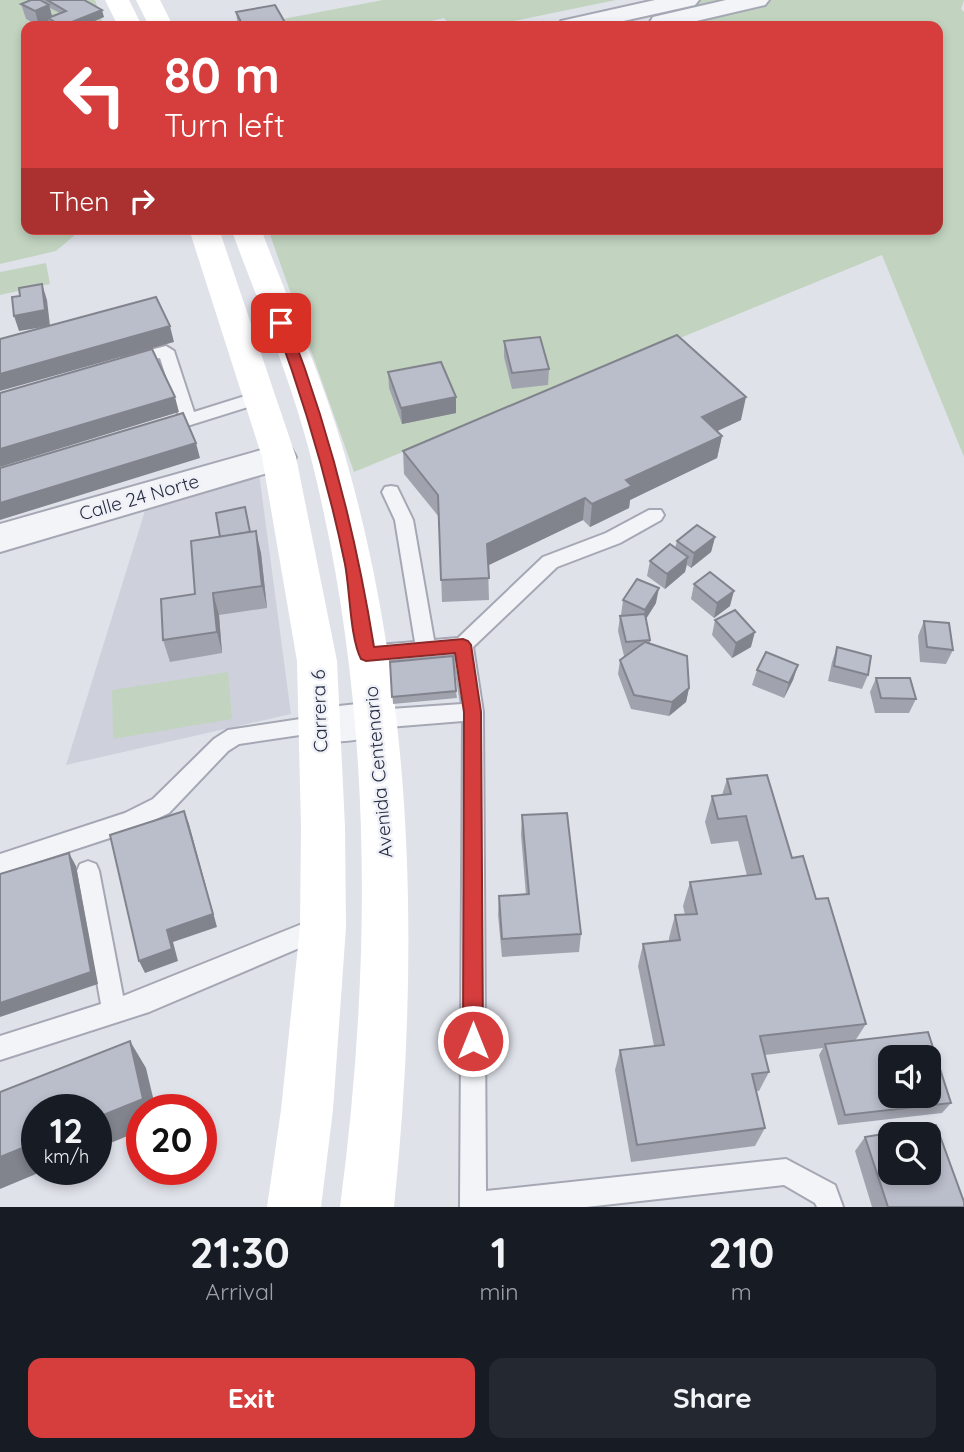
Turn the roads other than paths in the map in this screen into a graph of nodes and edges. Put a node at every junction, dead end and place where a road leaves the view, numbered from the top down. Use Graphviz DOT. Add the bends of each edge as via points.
graph roads {
  1 [pos="117,0"];
  2 [pos="148,0"];
  3 [pos="757,0"];
  4 [pos="685,6"];
  5 [pos="128,21"];
  6 [pos="158,21"];
  7 [pos="599,21"];
  8 [pos="654,21"];
  9 [pos="206,235"];
  10 [pos="248,235"];
  11 [pos="115,366"];
  12 [pos="261,397"];
  13 [pos="188,419"];
  14 [pos="151,431"];
  15 [pos="278,457"];
  16 [pos="391,492"];
  17 [pos="655,515"];
  18 [pos="2,539"];
  19 [pos="463,645"];
  20 [pos="426,649"];
  21 [pos="366,654"];
  22 [pos="473,712"];
  23 [pos="376,719"];
  24 [pos="320,725"];
  25 [pos="0,864"];
  26 [pos="88,871"];
  27 [pos="323,927"];
  28 [pos="114,1011"];
  29 [pos="0,1048"];
  30 [pos="555,1202"];
  31 [pos="294,1207"];
  32 [pos="367,1207"];
  33 [pos="474,1207"];
  34 [pos="830,1207"];
  1 -- 5 [label="main road"];
  2 -- 6 [label="main road"];
  3 -- 4 [label="street"];
  4 -- 7 [label="street"];
  4 -- 8 [label="street"];
  9 -- 12 [label="main road, Carrera 6"];
  10 -- 21 [label="main road, Avenida Centenario" via="312,406 354,566"];
  11 -- 13 [label="lane" via="166,351"];
  12 -- 13 [label="lane"];
  12 -- 15 [label="main road, Carrera 6"];
  13 -- 14 [label="lane"];
  15 -- 18 [label="street, Calle 24 Norte"];
  15 -- 24 [label="main road, Carrera 6" via="317,661"];
  16 -- 20 [label="lane" via="404,520"];
  17 -- 19 [label="lane" via="613,538 550,562"];
  19 -- 20 [label="lane"];
  19 -- 22 [label="lane"];
  20 -- 21 [label="lane"];
  21 -- 23 [label="main road, Avenida Centenario"];
  22 -- 23 [label="lane"];
  22 -- 33 [label="lane"];
  23 -- 24 [label="street"];
  23 -- 32 [label="main road, Avenida Centenario" via="385,829 387,955 377,1133"];
  24 -- 25 [label="lane" via="235,736 161,806 131,821"];
  24 -- 27 [label="main road, Carrera 6"];
  26 -- 28 [label="lane"];
  27 -- 28 [label="lane"];
  27 -- 31 [label="main road, Carrera 6"];
  28 -- 29 [label="lane"];
  30 -- 33 [label="lane"];
  30 -- 34 [label="lane" via="786,1172 826,1194"];
}
